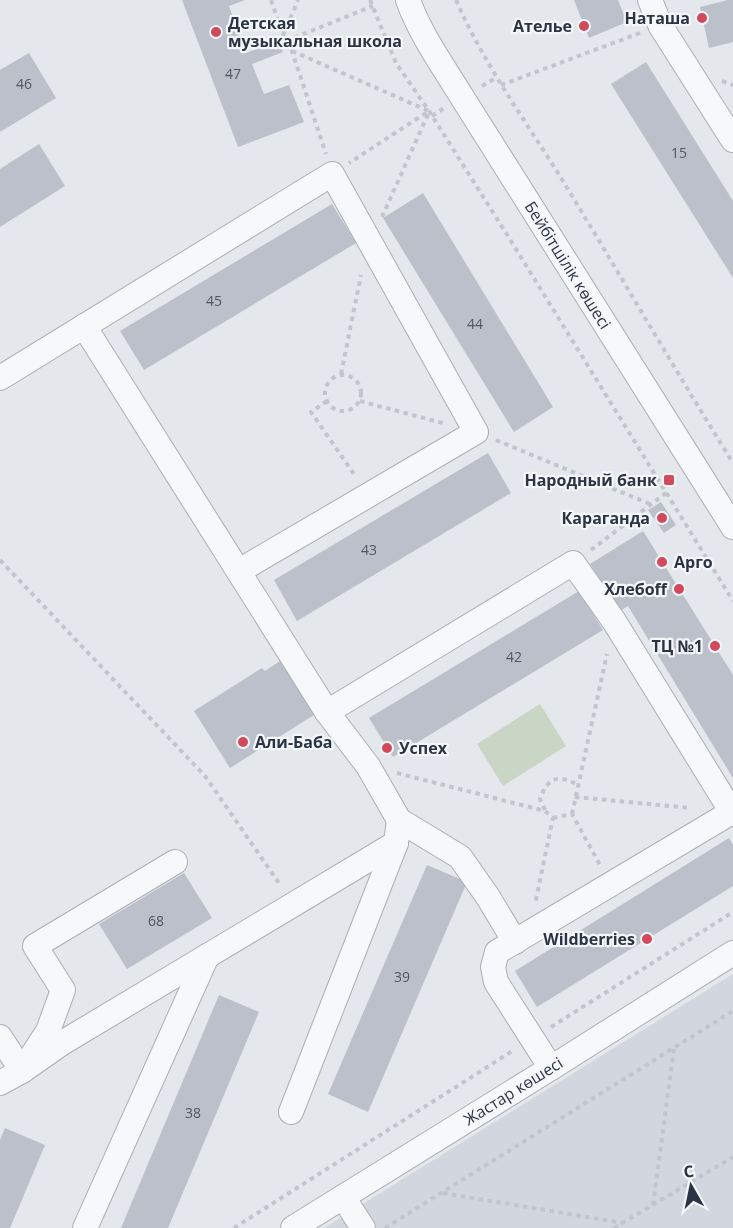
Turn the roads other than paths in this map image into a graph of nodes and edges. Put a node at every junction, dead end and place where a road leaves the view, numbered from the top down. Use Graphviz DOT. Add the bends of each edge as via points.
graph roads {
  1 [pos="408,0"];
  2 [pos="650,0"];
  3 [pos="733,140"];
  4 [pos="84,326"];
  5 [pos="0,378"];
  6 [pos="733,527"];
  7 [pos="239,571"];
  8 [pos="327,712"];
  9 [pos="733,813"];
  10 [pos="398,832"];
  11 [pos="175,862"];
  12 [pos="522,937"];
  13 [pos="733,953"];
  14 [pos="207,956"];
  15 [pos="0,1037"];
  16 [pos="551,1068"];
  17 [pos="22,1071"];
  18 [pos="0,1083"];
  19 [pos="291,1112"];
  20 [pos="343,1197"];
  21 [pos="85,1228"];
  22 [pos="293,1228"];
  23 [pos="363,1228"];
  1 -- 6 [label="street, Бейбітшілік көшесі" via="468,107"];
  2 -- 3 [label="street" via="660,25"];
  4 -- 5 [label="street"];
  4 -- 7 [label="street"];
  4 -- 7 [label="street" via="332,174 476,432"];
  7 -- 8 [label="street"];
  8 -- 9 [label="street" via="573,563 614,621"];
  8 -- 10 [label="street" via="368,766"];
  9 -- 12 [label="street"];
  10 -- 12 [label="street" via="460,858"];
  10 -- 14 [label="street" via="294,904"];
  10 -- 19 [label="street"];
  11 -- 17 [label="street" via="35,946 63,990 48,1031"];
  12 -- 16 [label="street" via="497,952 493,967 496,982"];
  13 -- 16 [label="street, Жастар көшесі"];
  14 -- 17 [label="street"];
  14 -- 21 [label="street"];
  15 -- 17 [label="street"];
  16 -- 20 [label="street, Жастар көшесі"];
  17 -- 18 [label="street"];
  20 -- 22 [label="street, Жастар көшесі"];
  20 -- 23 [label="street"];
}
